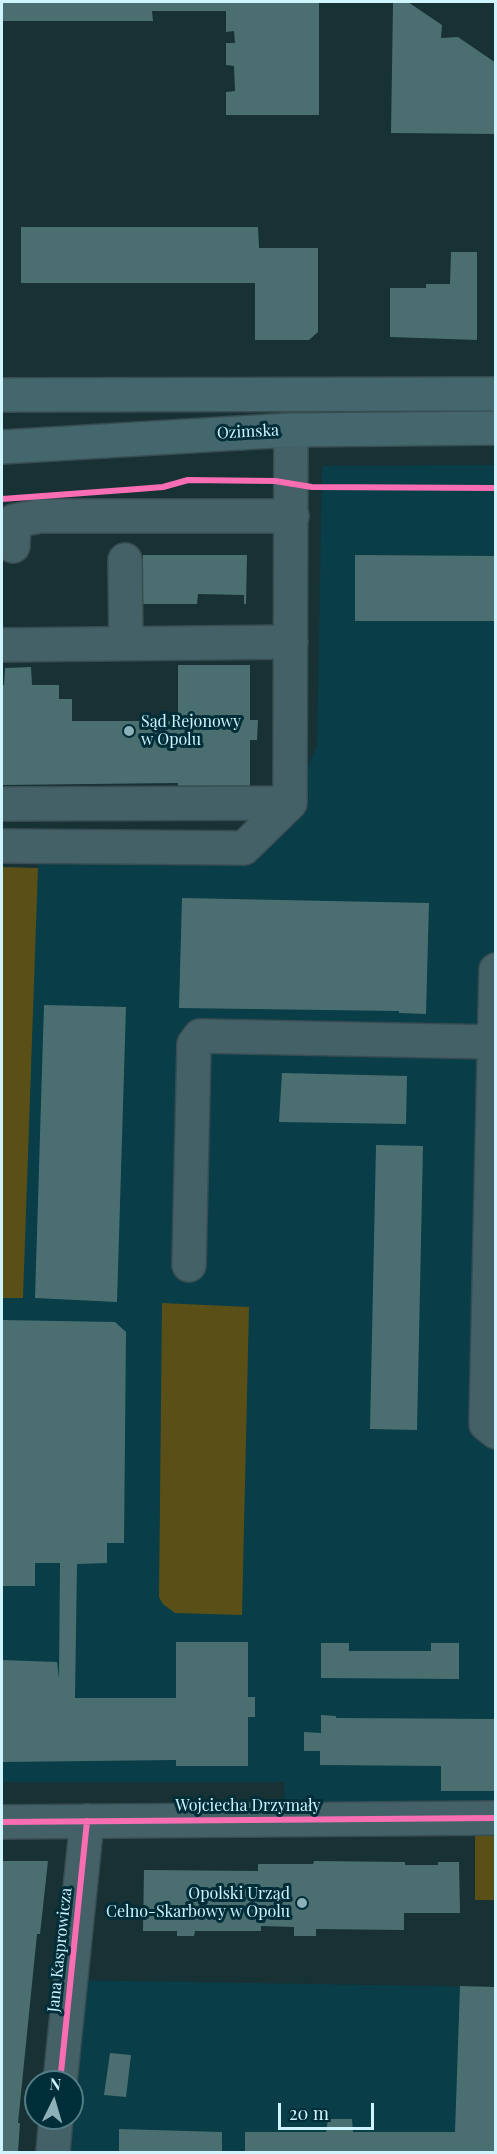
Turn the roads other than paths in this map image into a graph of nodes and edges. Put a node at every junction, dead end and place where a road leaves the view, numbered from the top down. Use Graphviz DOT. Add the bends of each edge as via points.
graph roads {
  1 [pos="495,394"];
  2 [pos="2,395"];
  3 [pos="495,429"];
  4 [pos="291,430"];
  5 [pos="2,447"];
  6 [pos="292,516"];
  7 [pos="13,546"];
  8 [pos="125,560"];
  9 [pos="291,642"];
  10 [pos="126,643"];
  11 [pos="2,645"];
  12 [pos="290,803"];
  13 [pos="2,804"];
  14 [pos="2,846"];
  15 [pos="495,970"];
  16 [pos="494,1042"];
  17 [pos="189,1265"];
  18 [pos="495,1432"];
  19 [pos="495,1818"];
  20 [pos="87,1821"];
  21 [pos="2,1822"];
  22 [pos="61,2070"];
  23 [pos="55,2130"];
  24 [pos="53,2152"];
  1 -- 2 [label="main road"];
  3 -- 4 [label="main road, Ozimska"];
  4 -- 5 [label="main road, Ozimska"];
  4 -- 6 [label="street"];
  6 -- 7 [label="street" via="40,516 14,521"];
  6 -- 9 [label="street"];
  8 -- 10 [label="street"];
  9 -- 10 [label="street"];
  9 -- 12 [label="street"];
  10 -- 11 [label="street"];
  12 -- 13 [label="street"];
  12 -- 14 [label="street" via="244,848"];
  15 -- 16 [label="street"];
  16 -- 17 [label="street" via="201,1036 194,1044"];
  16 -- 18 [label="street" via="486,1424"];
  19 -- 20 [label="street, Wojciecha Drzymały"];
  20 -- 21 [label="street, Wojciecha Drzymały"];
  20 -- 22 [label="street, Jana Kasprowicza"];
  23 -- 24 [label="street"];
}
